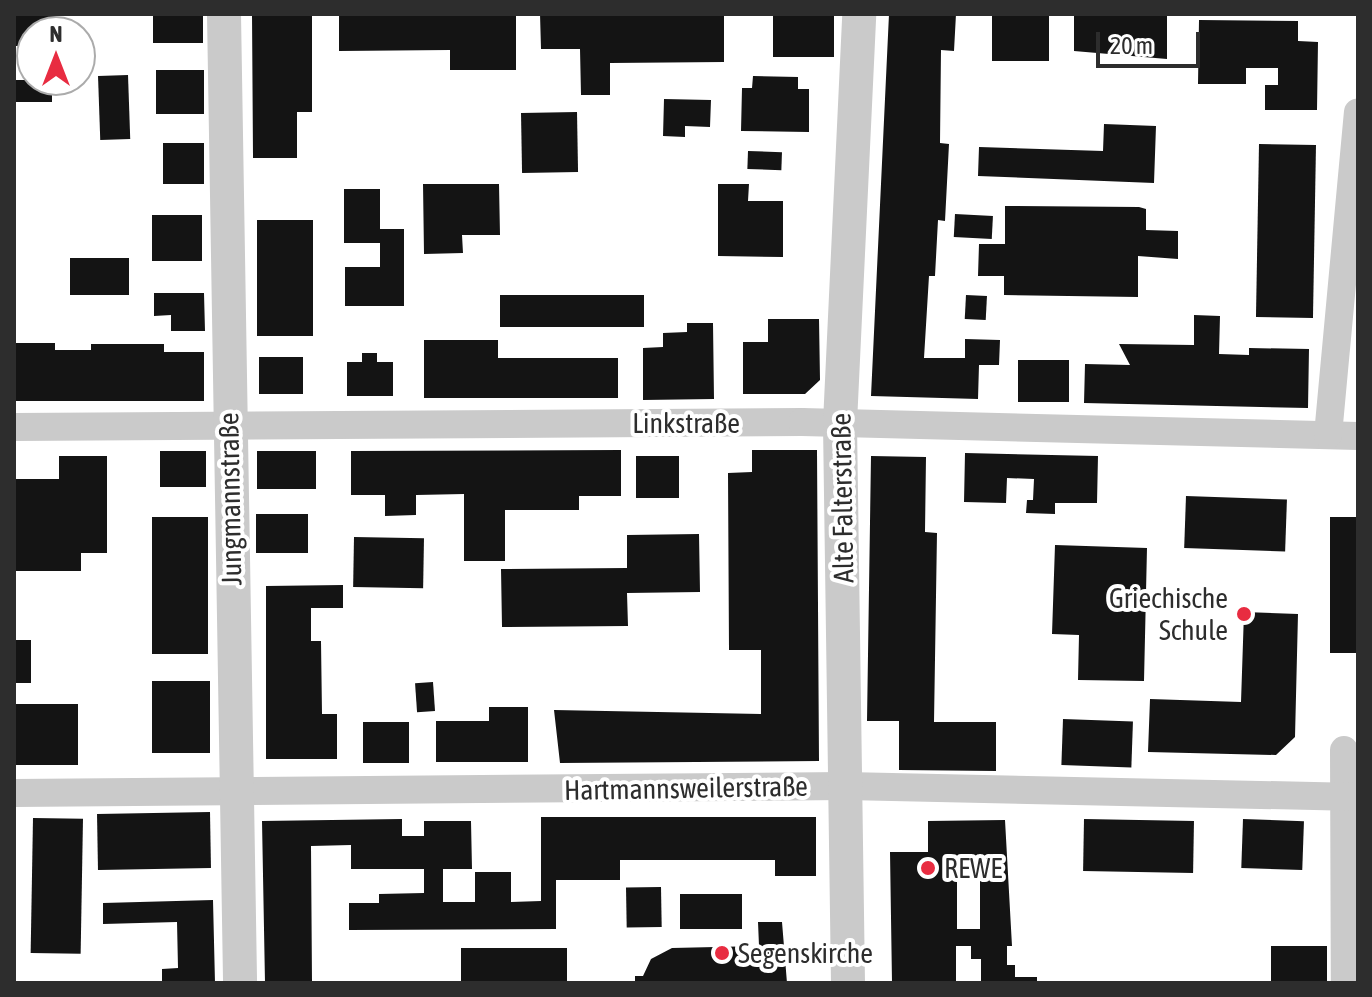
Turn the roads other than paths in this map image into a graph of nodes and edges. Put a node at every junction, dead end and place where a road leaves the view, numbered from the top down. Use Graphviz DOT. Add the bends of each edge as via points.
graph roads {
  1 [pos="224,14"];
  2 [pos="859,14"];
  3 [pos="1358,112"];
  4 [pos="840,423"];
  5 [pos="14,427"];
  6 [pos="229,427"];
  7 [pos="1328,435"];
  8 [pos="1358,436"];
  9 [pos="1344,750"];
  10 [pos="846,786"];
  11 [pos="14,793"];
  12 [pos="236,794"];
  13 [pos="1350,797"];
  14 [pos="240,983"];
  15 [pos="848,983"];
  16 [pos="1345,983"];
  1 -- 6 [label="street, Jungmannstraße"];
  2 -- 4 [label="street, Alte Falterstraße"];
  3 -- 7 [label="street"];
  4 -- 6 [label="street, Linkstraße"];
  4 -- 7 [label="street, Linkstraße"];
  4 -- 10 [label="street, Alte Falterstraße"];
  5 -- 6 [label="street, Linkstraße"];
  6 -- 12 [label="street, Jungmannstraße"];
  7 -- 8 [label="street, Linkstraße"];
  9 -- 13 [label="street"];
  10 -- 12 [label="street, Hartmannsweilerstraße"];
  10 -- 13 [label="street, Hartmannsweilerstraße"];
  10 -- 15 [label="street, Alte Falterstraße"];
  11 -- 12 [label="street, Hartmannsweilerstraße"];
  12 -- 14 [label="street, Jungmannstraße"];
  13 -- 16 [label="street"];
}
